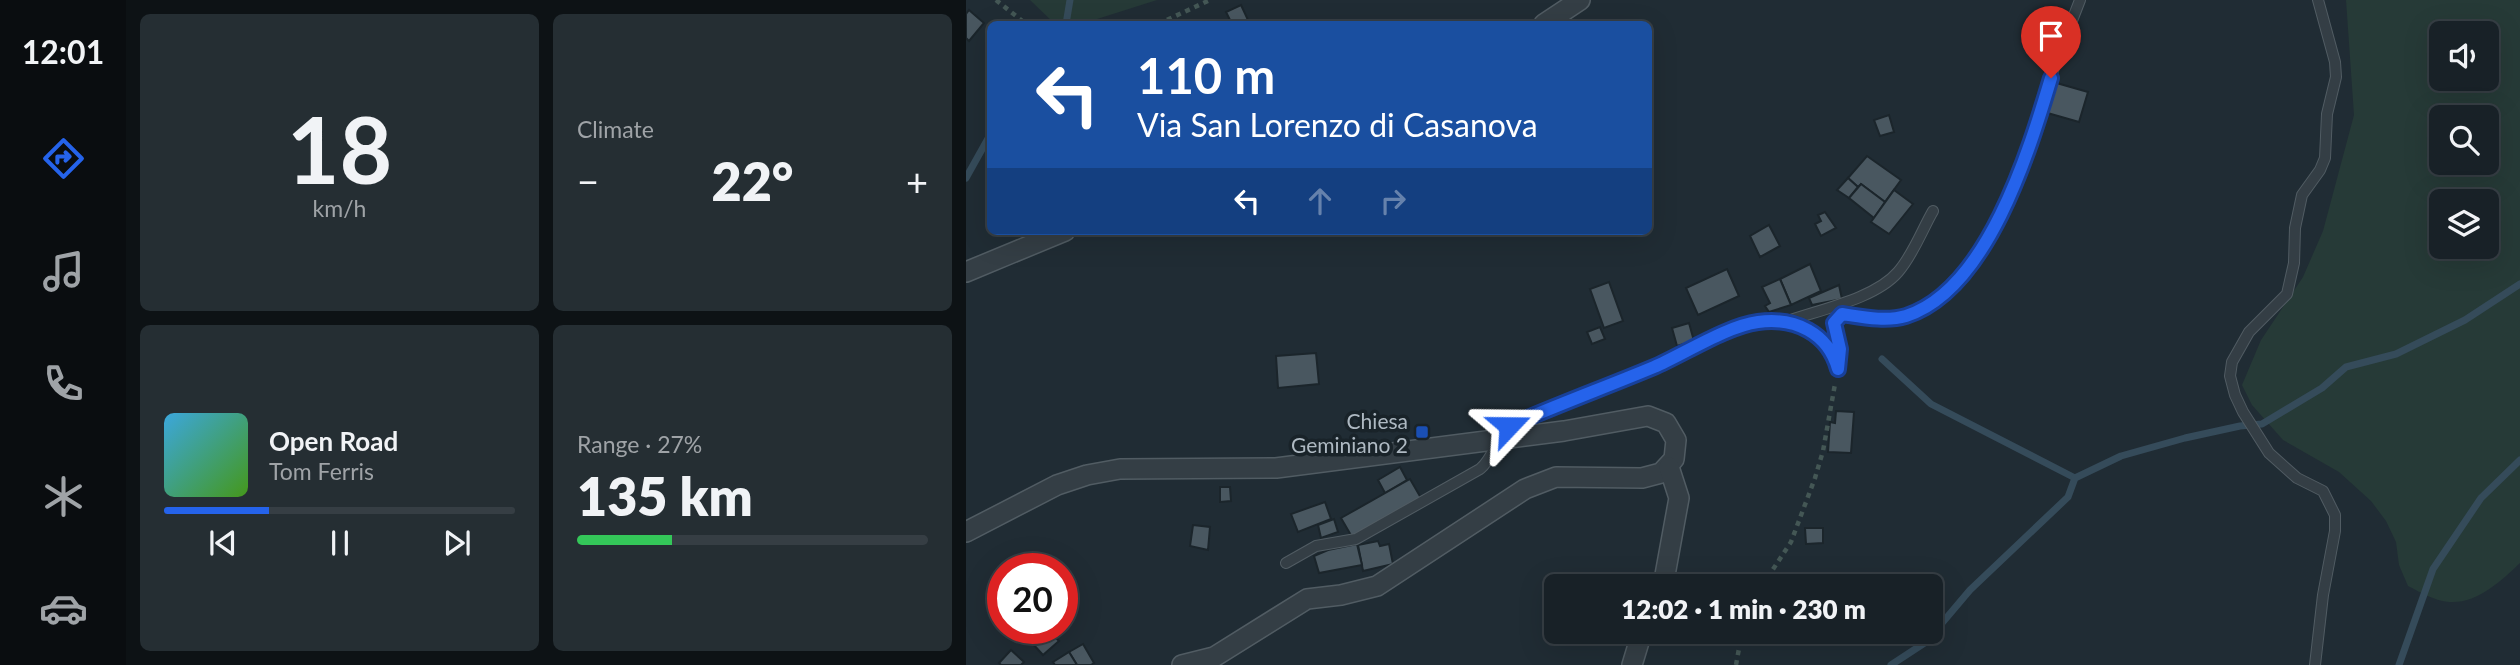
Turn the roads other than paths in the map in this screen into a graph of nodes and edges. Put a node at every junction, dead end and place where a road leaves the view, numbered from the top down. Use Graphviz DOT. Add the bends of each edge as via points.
graph roads {
  1 [pos="2080,0"];
  2 [pos="2318,0"];
  3 [pos="1573,2"];
  4 [pos="1548,21"];
  5 [pos="1933,211"];
  6 [pos="1055,235"];
  7 [pos="966,272"];
  8 [pos="1785,322"];
  9 [pos="1498,440"];
  10 [pos="1669,467"];
  11 [pos="966,531"];
  12 [pos="1286,563"];
  13 [pos="1665,574"];
  14 [pos="1638,644"];
  15 [pos="1182,665"];
  16 [pos="1632,665"];
  17 [pos="2315,665"];
  1 -- 8 [label="lane" via="2036,129 1999,218 1965,273 1945,293 1904,316 1842,314 1834,323 1840,349 1838,369 1820,338"];
  2 -- 17 [label="lane" via="2336,70 2325,158 2302,195 2287,294 2249,332 2232,362 2230,376 2243,412 2269,453 2297,478 2323,491 2335,515"];
  3 -- 4 [label="street"];
  5 -- 8 [label="lane" via="1899,271 1884,284"];
  6 -- 7 [label="street"];
  8 -- 9 [label="lane" via="1739,328 1509,426"];
  9 -- 10 [label="street" via="1648,416 1666,423 1676,440"];
  9 -- 11 [label="street" via="1276,468 1120,468 1057,485"];
  9 -- 12 [label="lane" via="1489,461 1480,468 1356,539 1316,546"];
  10 -- 13 [label="street" via="1679,498"];
  10 -- 15 [label="street" via="1652,477 1556,477 1525,489 1377,586 1307,599 1214,657"];
  14 -- 16 [label="street"];
}
